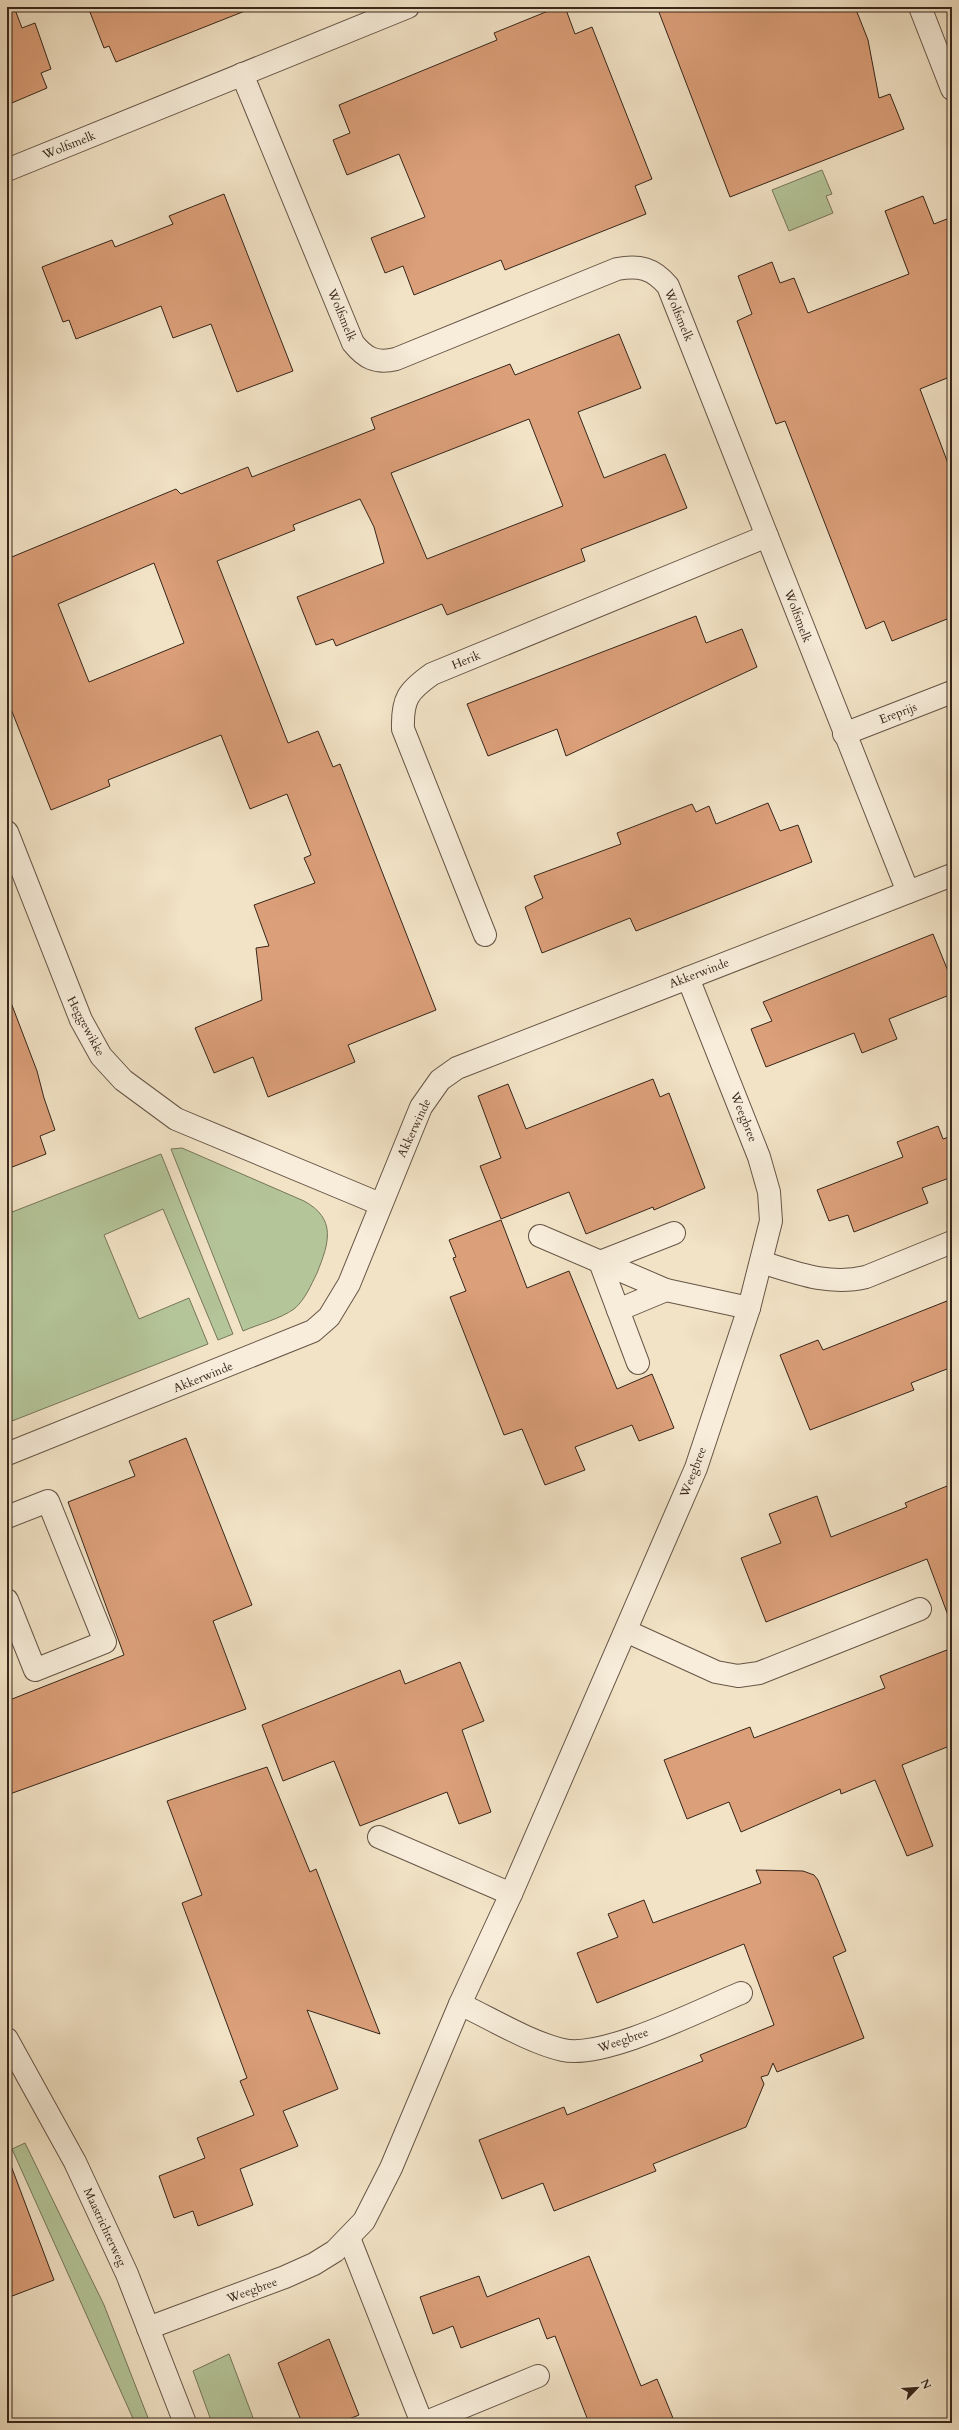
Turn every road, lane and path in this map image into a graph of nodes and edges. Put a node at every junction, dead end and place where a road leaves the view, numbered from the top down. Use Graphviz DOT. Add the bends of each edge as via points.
graph roads {
  1 [pos="408,7"];
  2 [pos="920,7"];
  3 [pos="242,74"];
  4 [pos="952,89"];
  5 [pos="7,170"];
  6 [pos="767,536"];
  7 [pos="952,692"];
  8 [pos="844,734"];
  9 [pos="7,832"];
  10 [pos="952,875"];
  11 [pos="908,892"];
  12 [pos="485,935"];
  13 [pos="688,978"];
  14 [pos="380,1204"];
  15 [pos="674,1233"];
  16 [pos="540,1236"];
  17 [pos="952,1242"];
  18 [pos="600,1262"];
  19 [pos="761,1262"];
  20 [pos="666,1290"];
  21 [pos="749,1308"];
  22 [pos="618,1310"];
  23 [pos="638,1363"];
  24 [pos="7,1454"];
  25 [pos="9,1509"];
  26 [pos="7,1600"];
  27 [pos="920,1609"];
  28 [pos="626,1631"];
  29 [pos="379,1837"];
  30 [pos="510,1894"];
  31 [pos="741,1993"];
  32 [pos="460,2004"];
  33 [pos="7,2039"];
  34 [pos="349,2238"];
  35 [pos="148,2328"];
  36 [pos="538,2376"];
  37 [pos="185,2423"];
  38 [pos="423,2423"];
  1 -- 3 [label="street, Wolfsmelk"];
  2 -- 4 [label="street"];
  3 -- 5 [label="street, Wolfsmelk"];
  3 -- 6 [label="street, Wolfsmelk" via="353,343 363,356 375,361 386,362 396,359 617,269 633,266 647,268 660,276 668,286"];
  6 -- 8 [label="street, Wolfsmelk"];
  6 -- 12 [label="street, Herik" via="432,674 413,688 402,708 403,729"];
  7 -- 8 [label="street, Ereprijs"];
  8 -- 11 [label="street, Wolfsmelk"];
  9 -- 14 [label="street, Heggewikke" via="81,1020 101,1056 123,1080 176,1119"];
  10 -- 11 [label="street, Akkerwinde"];
  11 -- 13 [label="street, Akkerwinde"];
  13 -- 14 [label="street, Akkerwinde" via="456,1068 440,1080 421,1107"];
  13 -- 19 [label="street, Weegbree" via="759,1156 768,1192 770,1221"];
  14 -- 24 [label="street, Akkerwinde" via="349,1284 328,1317 313,1331"];
  15 -- 18 [label="street"];
  16 -- 18 [label="street"];
  17 -- 19 [label="street" via="851,1281 814,1278"];
  18 -- 20 [label="street"];
  18 -- 22 [label="street"];
  19 -- 21 [label="street, Weegbree"];
  20 -- 21 [label="street"];
  20 -- 22 [label="street"];
  21 -- 28 [label="street, Weegbree" via="696,1468"];
  22 -- 23 [label="street"];
  25 -- 26 [label="street" via="48,1501 105,1642 36,1670"];
  27 -- 28 [label="street" via="759,1673 738,1676 716,1672"];
  28 -- 30 [label="street, Weegbree"];
  29 -- 30 [label="street"];
  30 -- 32 [label="street, Weegbree"];
  31 -- 32 [label="street, Weegbree" via="612,2046 586,2052 563,2051 544,2044"];
  32 -- 34 [label="street, Weegbree" via="380,2193 364,2221"];
  33 -- 35 [label="street, Maastrichterweg" via="75,2162 127,2274"];
  34 -- 35 [label="street, Weegbree" via="314,2264 285,2278"];
  34 -- 38 [label="street"];
  35 -- 37 [label="street, Maastrichterweg"];
  36 -- 38 [label="street"];
}
